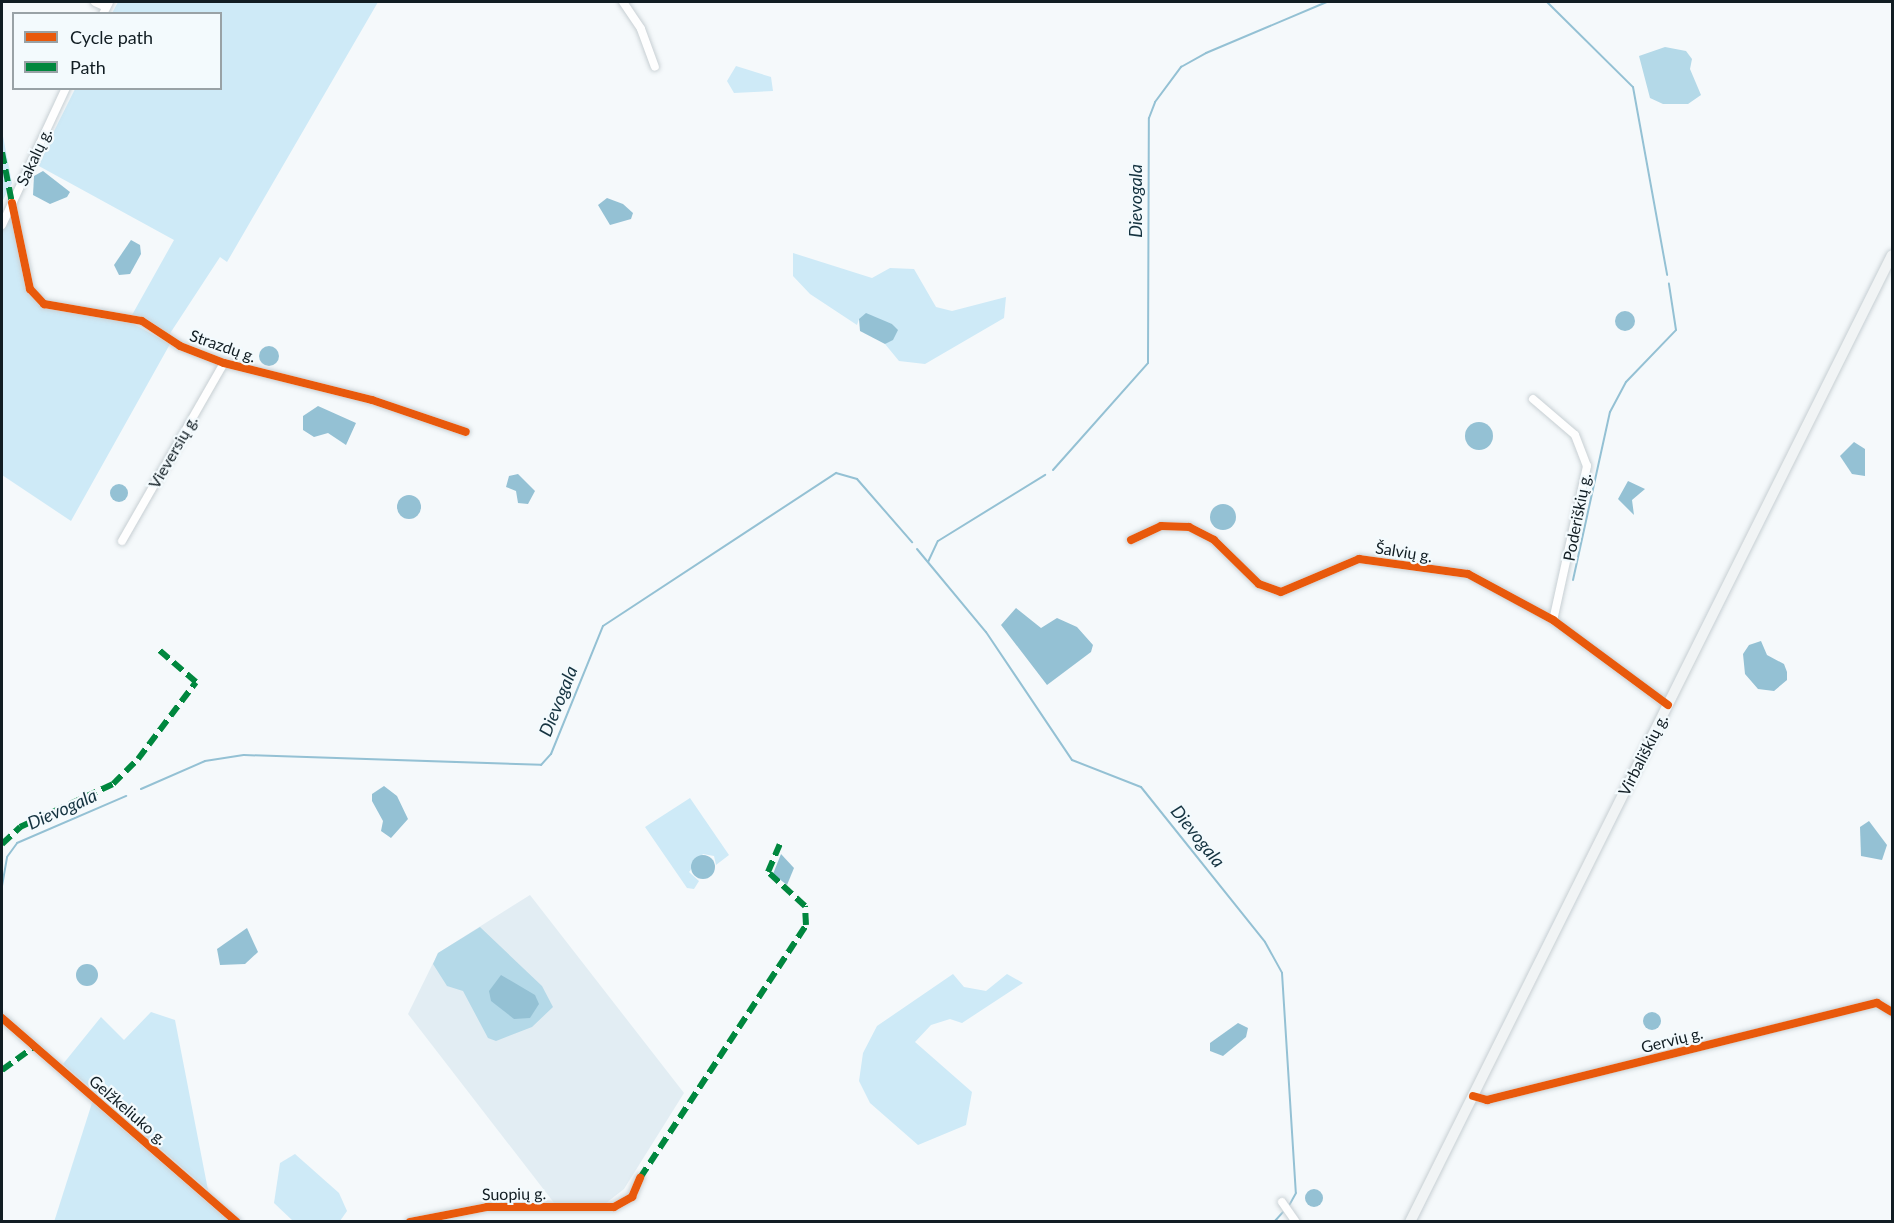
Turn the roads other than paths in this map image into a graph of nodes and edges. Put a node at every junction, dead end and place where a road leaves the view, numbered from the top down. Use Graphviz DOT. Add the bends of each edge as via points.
graph roads {
  1 [pos="95,2"];
  2 [pos="623,2"];
  3 [pos="106,7"];
  4 [pos="655,67"];
  5 [pos="65,90"];
  6 [pos="12,203"];
  7 [pos="2,225"];
  8 [pos="1893,255"];
  9 [pos="224,363"];
  10 [pos="1533,399"];
  11 [pos="466,432"];
  12 [pos="1131,540"];
  13 [pos="122,541"];
  14 [pos="1553,620"];
  15 [pos="1668,705"];
  16 [pos="1893,1012"];
  17 [pos="2,1018"];
  18 [pos="1473,1096"];
  19 [pos="640,1178"];
  20 [pos="1282,1202"];
  21 [pos="237,1221"];
  22 [pos="410,1221"];
  23 [pos="1296,1221"];
  24 [pos="1410,1221"];
  1 -- 3 [label="street"];
  2 -- 4 [label="street" via="641,29"];
  5 -- 6 [label="street, Sakalų g."];
  6 -- 7 [label="street, Sakalų g."];
  6 -- 9 [label="street, Strazdų g." via="26,273 38,299 142,321 180,346"];
  8 -- 15 [label="main road, Virbališkių g."];
  9 -- 11 [label="street, Strazdų g." via="372,400"];
  9 -- 13 [label="street, Vieversių g."];
  10 -- 14 [label="street, Poderiškių g." via="1575,435 1587,466"];
  12 -- 14 [label="street, Šalvių g." via="1161,526 1189,527 1214,540 1259,584 1281,592 1359,560 1468,574"];
  14 -- 15 [label="street, Šalvių g."];
  15 -- 18 [label="main road, Virbališkių g."];
  16 -- 18 [label="street, Gervių g." via="1877,1004 1486,1100"];
  17 -- 21 [label="street, Gelžkeliuko g."];
  18 -- 24 [label="main road, Virbališkių g."];
  19 -- 22 [label="street, Suopių g." via="632,1197 614,1207 487,1207"];
  20 -- 23 [label="street"];
}
